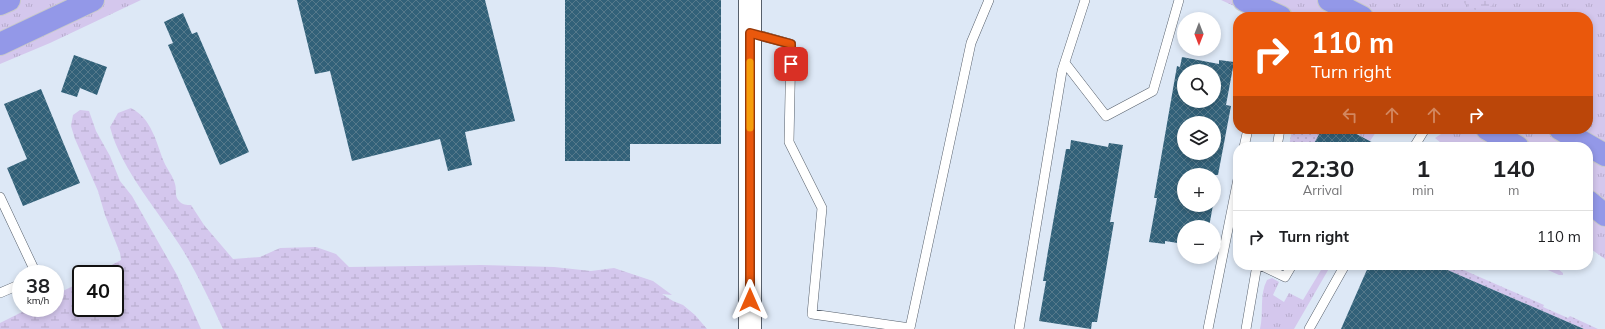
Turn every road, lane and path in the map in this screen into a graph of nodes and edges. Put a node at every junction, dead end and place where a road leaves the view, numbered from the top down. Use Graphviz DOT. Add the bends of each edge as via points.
graph roads {
  1 [pos="9,0"];
  2 [pos="93,0"];
  3 [pos="750,0"];
  4 [pos="989,0"];
  5 [pos="1085,0"];
  6 [pos="1179,0"];
  7 [pos="1244,0"];
  8 [pos="1329,0"];
  9 [pos="0,4"];
  10 [pos="1270,12"];
  11 [pos="1352,12"];
  12 [pos="750,33"];
  13 [pos="0,44"];
  14 [pos="1065,63"];
  15 [pos="1496,134"];
  16 [pos="1569,134"];
  17 [pos="1510,142"];
  18 [pos="1582,142"];
  19 [pos="1593,148"];
  20 [pos="1605,155"];
  21 [pos="1593,193"];
  22 [pos="0,197"];
  23 [pos="1605,200"];
  24 [pos="1233,204"];
  25 [pos="1593,205"];
  26 [pos="1605,215"];
  27 [pos="32,265"];
  28 [pos="1256,270"];
  29 [pos="1270,270"];
  30 [pos="1289,270"];
  31 [pos="1342,270"];
  32 [pos="12,288"];
  33 [pos="0,293"];
  34 [pos="750,329"];
  35 [pos="1019,329"];
  36 [pos="1208,329"];
  37 [pos="1246,329"];
  38 [pos="1309,329"];
  1 -- 9 [label="highway"];
  2 -- 13 [label="highway"];
  3 -- 12 [label="street"];
  4 -- 12 [label="lane" via="972,43 910,328 812,314 822,208 789,142 791,44"];
  5 -- 14 [label="lane"];
  6 -- 14 [label="lane" via="1153,91 1106,116"];
  7 -- 10 [label="highway"];
  8 -- 11 [label="highway"];
  12 -- 34 [label="street"];
  14 -- 35 [label="lane"];
  15 -- 17 [label="highway"];
  16 -- 18 [label="highway"];
  19 -- 20 [label="highway"];
  21 -- 23 [label="highway"];
  22 -- 27 [label="lane"];
  24 -- 36 [label="lane"];
  25 -- 26 [label="highway"];
  28 -- 37 [label="lane"];
  29 -- 30 [label="lane" via="1285,277"];
  31 -- 38 [label="lane"];
  32 -- 33 [label="lane"];
}
